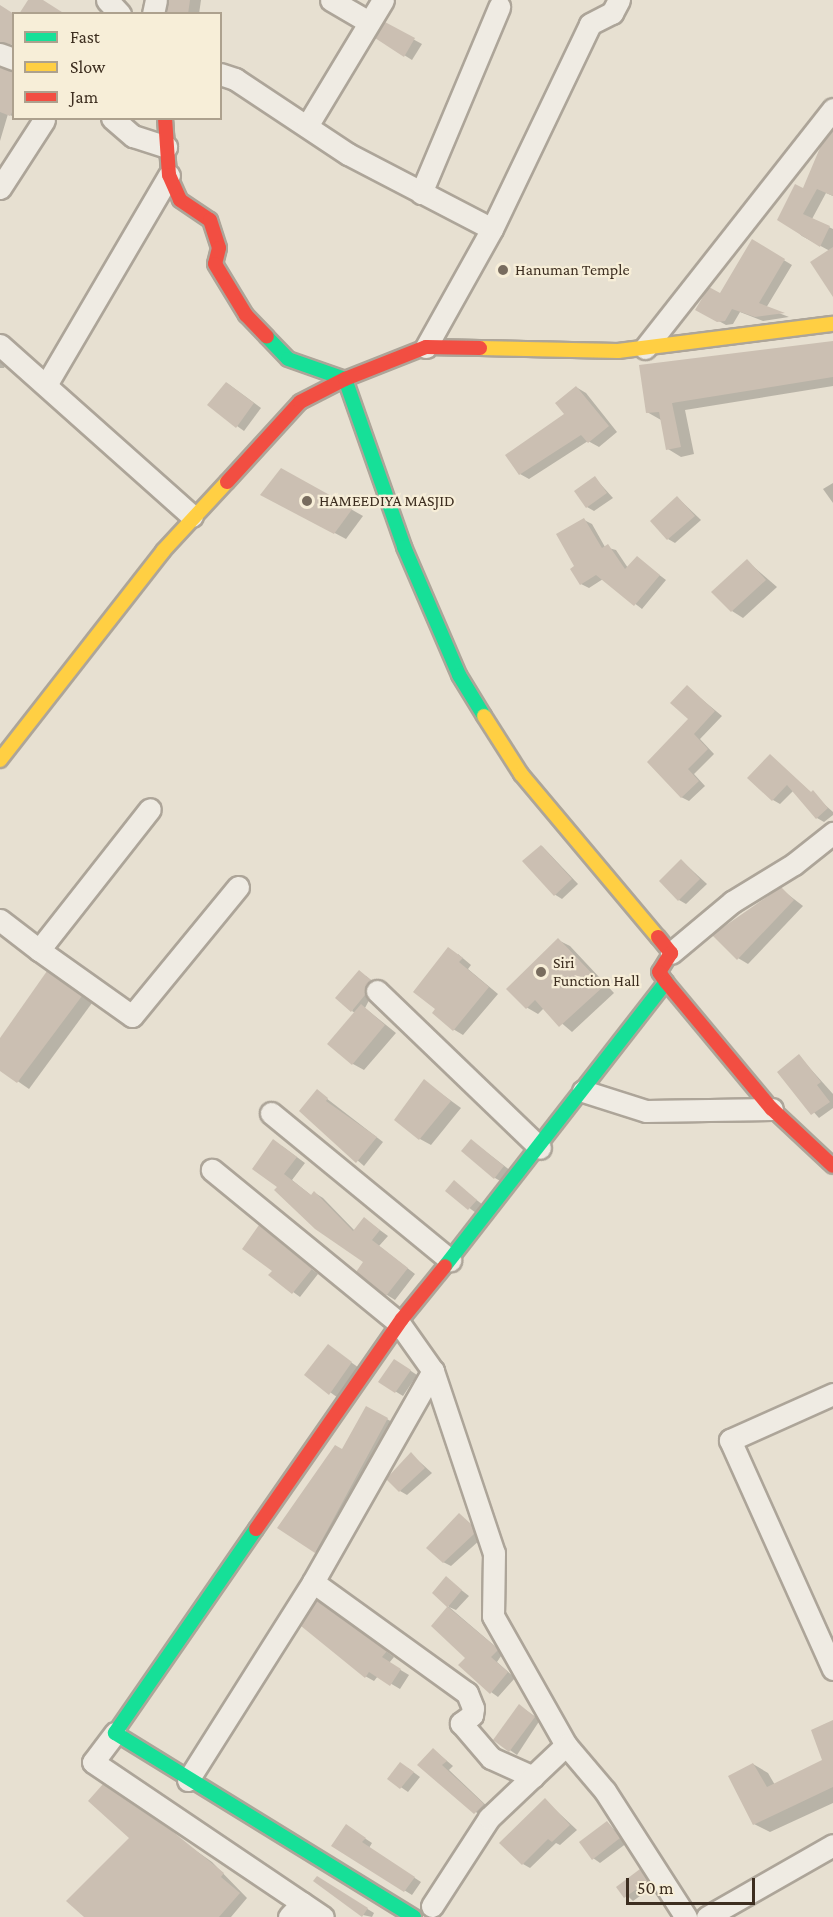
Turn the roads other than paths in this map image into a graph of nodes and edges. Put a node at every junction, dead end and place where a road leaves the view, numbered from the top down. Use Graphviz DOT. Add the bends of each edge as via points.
graph roads {
  1 [pos="107,0"];
  2 [pos="332,0"];
  3 [pos="383,0"];
  4 [pos="619,0"];
  5 [pos="500,7"];
  6 [pos="118,12"];
  7 [pos="369,22"];
  8 [pos="222,75"];
  9 [pos="833,109"];
  10 [pos="44,120"];
  11 [pos="114,120"];
  12 [pos="165,120"];
  13 [pos="307,126"];
  14 [pos="166,147"];
  15 [pos="169,175"];
  16 [pos="0,188"];
  17 [pos="421,193"];
  18 [pos="492,229"];
  19 [pos="833,324"];
  20 [pos="0,345"];
  21 [pos="426,347"];
  22 [pos="645,348"];
  23 [pos="345,379"];
  24 [pos="46,385"];
  25 [pos="192,516"];
  26 [pos="0,760"];
  27 [pos="150,809"];
  28 [pos="833,833"];
  29 [pos="238,887"];
  30 [pos="0,920"];
  31 [pos="39,950"];
  32 [pos="670,953"];
  33 [pos="666,982"];
  34 [pos="377,992"];
  35 [pos="584,1091"];
  36 [pos="772,1109"];
  37 [pos="271,1113"];
  38 [pos="540,1148"];
  39 [pos="833,1166"];
  40 [pos="212,1170"];
  41 [pos="450,1260"];
  42 [pos="399,1323"];
  43 [pos="433,1371"];
  44 [pos="833,1394"];
  45 [pos="313,1582"];
  46 [pos="833,1669"];
  47 [pos="115,1733"];
  48 [pos="566,1745"];
  49 [pos="533,1777"];
  50 [pos="188,1780"];
  51 [pos="833,1845"];
  52 [pos="296,1910"];
  53 [pos="424,1914"];
  54 [pos="323,1917"];
  55 [pos="686,1917"];
  56 [pos="707,1917"];
  1 -- 6 [label="street"];
  2 -- 7 [label="street"];
  3 -- 7 [label="street"];
  4 -- 18 [label="street" via="612,13 590,24"];
  5 -- 17 [label="street"];
  7 -- 13 [label="street"];
  8 -- 13 [label="street" via="235,79"];
  9 -- 22 [label="street"];
  10 -- 16 [label="street"];
  11 -- 14 [label="street" via="133,136"];
  12 -- 14 [label="street"];
  13 -- 17 [label="street" via="348,154"];
  14 -- 15 [label="street"];
  15 -- 23 [label="street" via="180,200 210,220 219,248 215,264 246,315 288,359"];
  15 -- 24 [label="street"];
  17 -- 18 [label="street"];
  18 -- 21 [label="street"];
  19 -- 22 [label="street"];
  20 -- 24 [label="street"];
  21 -- 22 [label="street" via="618,351"];
  21 -- 23 [label="street"];
  23 -- 25 [label="street" via="300,402"];
  23 -- 32 [label="street" via="404,547 459,675 520,774"];
  24 -- 25 [label="street"];
  25 -- 26 [label="street"];
  27 -- 31 [label="street"];
  28 -- 32 [label="street" via="794,864 732,902"];
  29 -- 31 [label="street" via="132,1016"];
  30 -- 31 [label="street"];
  32 -- 33 [label="street" via="659,972"];
  33 -- 35 [label="street"];
  33 -- 36 [label="street"];
  34 -- 38 [label="street"];
  35 -- 36 [label="street" via="646,1111"];
  35 -- 38 [label="street"];
  36 -- 39 [label="street"];
  37 -- 41 [label="street"];
  38 -- 41 [label="street"];
  40 -- 42 [label="street"];
  41 -- 42 [label="street"];
  42 -- 43 [label="street"];
  42 -- 47 [label="street"];
  43 -- 45 [label="street"];
  43 -- 48 [label="street" via="494,1553 493,1616"];
  44 -- 46 [label="street" via="730,1440"];
  45 -- 49 [label="street" via="467,1693 472,1715 461,1723 491,1758"];
  45 -- 50 [label="street"];
  47 -- 50 [label="street"];
  47 -- 52 [label="street" via="93,1762"];
  48 -- 49 [label="street"];
  48 -- 55 [label="street" via="605,1791"];
  49 -- 53 [label="street" via="489,1818"];
  50 -- 53 [label="street"];
  51 -- 56 [label="street"];
  52 -- 54 [label="street"];
}
